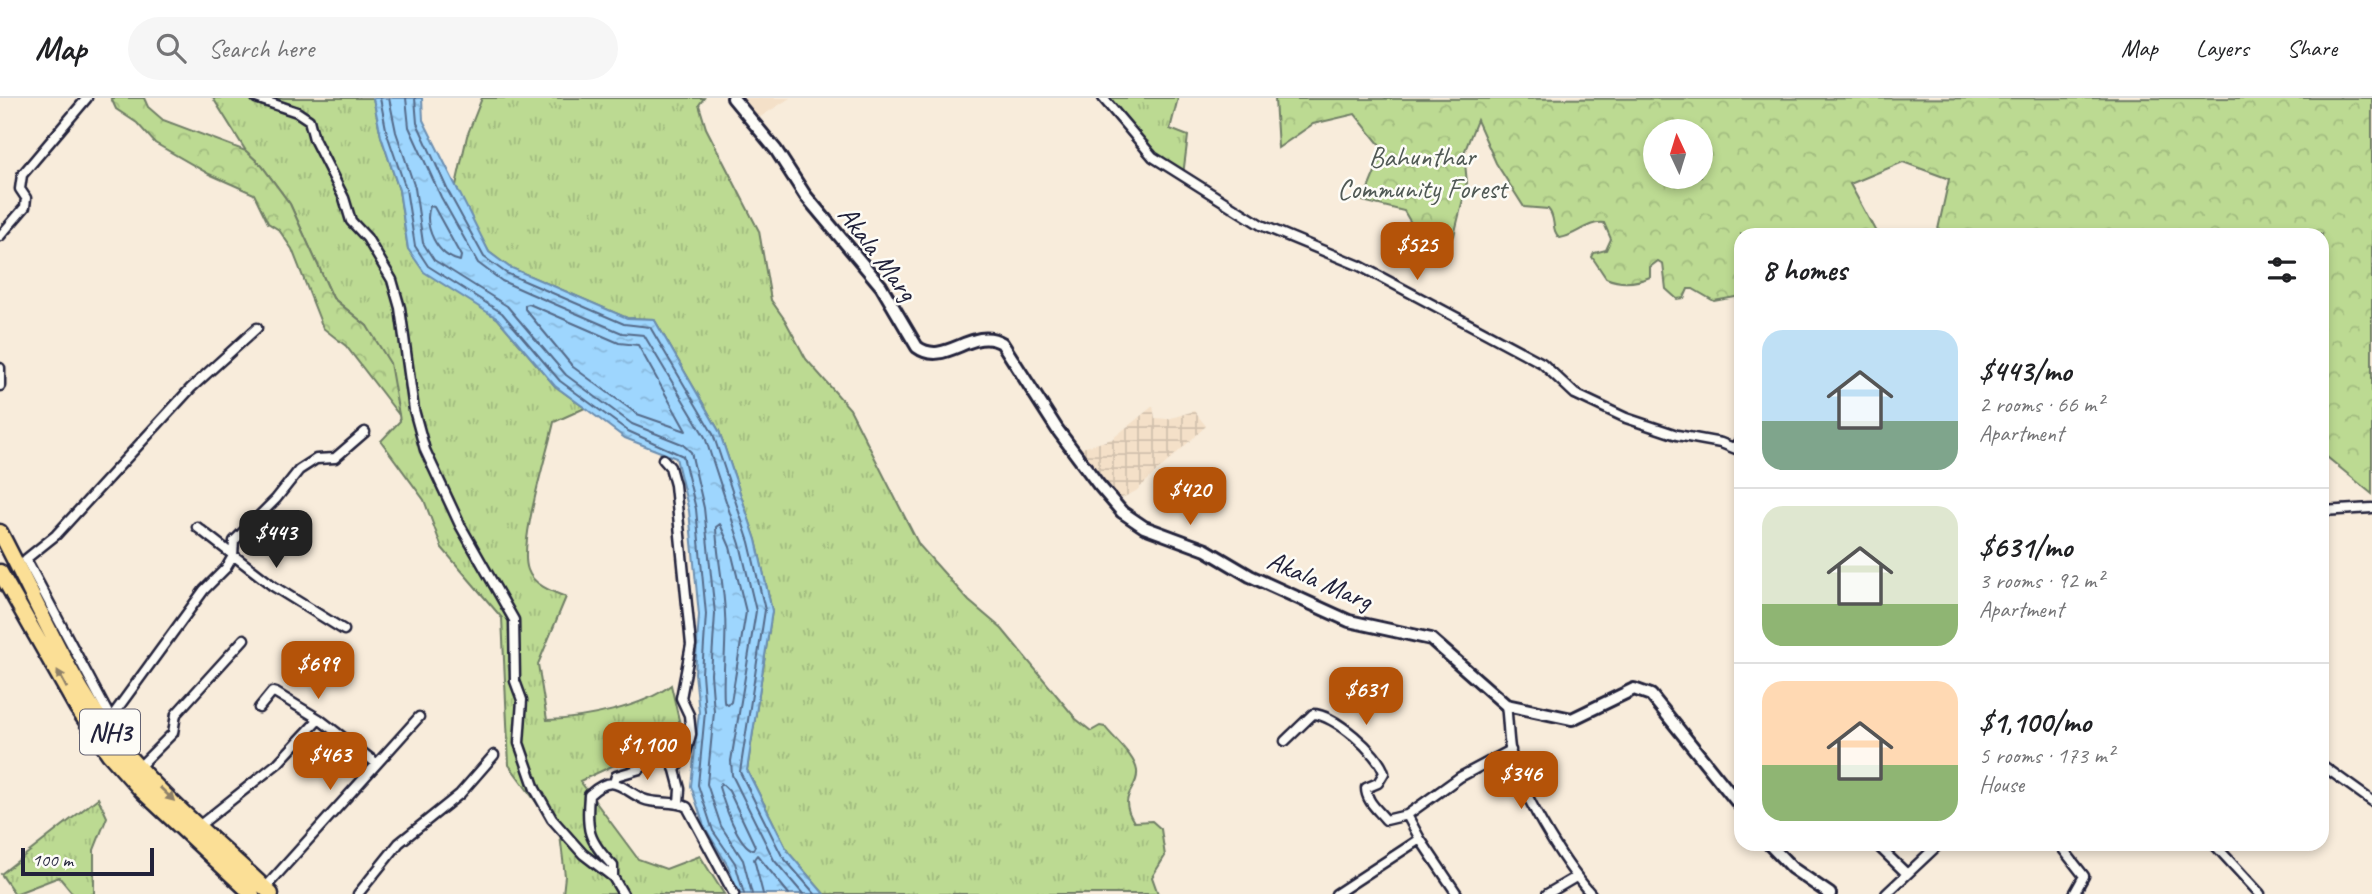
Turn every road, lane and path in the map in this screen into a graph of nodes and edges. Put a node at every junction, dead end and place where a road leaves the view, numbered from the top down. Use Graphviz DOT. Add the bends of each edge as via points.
graph roads {
  1 [pos="87,98"];
  2 [pos="256,98"];
  3 [pos="733,98"];
  4 [pos="1103,98"];
  5 [pos="0,236"];
  6 [pos="257,328"];
  7 [pos="0,368"];
  8 [pos="0,386"];
  9 [pos="365,432"];
  10 [pos="1734,448"];
  11 [pos="663,459"];
  12 [pos="2372,508"];
  13 [pos="2329,511"];
  14 [pos="197,527"];
  15 [pos="0,531"];
  16 [pos="233,556"];
  17 [pos="0,572"];
  18 [pos="344,629"];
  19 [pos="244,639"];
  20 [pos="1506,705"];
  21 [pos="259,708"];
  22 [pos="110,717"];
  23 [pos="419,717"];
  24 [pos="319,719"];
  25 [pos="112,735"];
  26 [pos="1285,741"];
  27 [pos="1511,750"];
  28 [pos="494,755"];
  29 [pos="376,763"];
  30 [pos="139,767"];
  31 [pos="675,770"];
  32 [pos="2329,770"];
  33 [pos="614,783"];
  34 [pos="1734,798"];
  35 [pos="2372,801"];
  36 [pos="679,803"];
  37 [pos="1407,816"];
  38 [pos="200,825"];
  39 [pos="1420,839"];
  40 [pos="1776,851"];
  41 [pos="1883,851"];
  42 [pos="1932,851"];
  43 [pos="2064,851"];
  44 [pos="2220,851"];
  45 [pos="1907,874"];
  46 [pos="613,877"];
  47 [pos="1576,877"];
  48 [pos="263,892"];
  49 [pos="358,894"];
  50 [pos="623,894"];
  51 [pos="734,894"];
  52 [pos="1336,894"];
  53 [pos="1457,894"];
  54 [pos="1547,894"];
  55 [pos="1591,894"];
  56 [pos="1830,894"];
  57 [pos="1886,894"];
  58 [pos="2074,894"];
  59 [pos="2260,894"];
  1 -- 5 [label="street" via="22,175 25,207"];
  2 -- 46 [label="street" via="309,120 351,221 367,238 392,281 425,450 460,525 514,620 515,681 522,700 519,743 536,789 552,819"];
  3 -- 20 [label="main road, Akala Marg" via="881,286 917,347 934,353 974,338 1002,342 1057,429 1130,519 1206,550 1250,576 1342,618 1430,639"];
  4 -- 10 [label="street" via="1153,157 1261,225 1360,265 1542,363 1585,399 1677,435"];
  6 -- 22 [label="street" via="191,388 56,535 26,559"];
  7 -- 8 [label="street"];
  9 -- 16 [label="street" via="335,458 316,459 299,470 234,541"];
  11 -- 31 [label="street" via="675,485 691,645 681,698 691,734"];
  12 -- 13 [label="street"];
  14 -- 16 [label="street"];
  15 -- 25 [label="highway, NH3"];
  16 -- 18 [label="street"];
  16 -- 22 [label="street"];
  48 -- 17 [label="highway, one-way" via="142,791 109,754 77,708"];
  19 -- 30 [label="street" via="176,714 173,733"];
  20 -- 27 [label="street"];
  20 -- 34 [label="main road, Akala Marg" via="1572,719 1626,691 1643,690"];
  21 -- 24 [label="street" via="272,692"];
  22 -- 25 [label="street"];
  23 -- 29 [label="street"];
  24 -- 29 [label="street"];
  24 -- 38 [label="street" via="278,763"];
  25 -- 30 [label="highway, NH3"];
  26 -- 37 [label="street" via="1313,714 1328,719 1365,743 1381,762 1384,773 1378,783 1366,788 1373,805 1386,820"];
  27 -- 37 [label="street" via="1460,777"];
  27 -- 47 [label="street" via="1539,817"];
  28 -- 49 [label="street" via="460,794 399,843"];
  29 -- 48 [label="street"];
  30 -- 38 [label="highway, NH3, one-way"];
  31 -- 33 [label="street" via="671,762 653,756 640,769 616,776"];
  31 -- 36 [label="street"];
  32 -- 35 [label="street"];
  33 -- 36 [label="street" via="644,799"];
  33 -- 46 [label="street" via="599,785 589,795 588,808 590,838 613,866"];
  36 -- 51 [label="street" via="696,821"];
  37 -- 39 [label="street"];
  38 -- 48 [label="highway, NH3"];
  39 -- 52 [label="street"];
  39 -- 53 [label="street"];
  40 -- 56 [label="main road"];
  41 -- 45 [label="street"];
  42 -- 45 [label="street"];
  43 -- 58 [label="street" via="2084,876"];
  44 -- 59 [label="street"];
  45 -- 57 [label="street"];
  46 -- 50 [label="street"];
  47 -- 54 [label="street"];
  47 -- 55 [label="street"];
}
